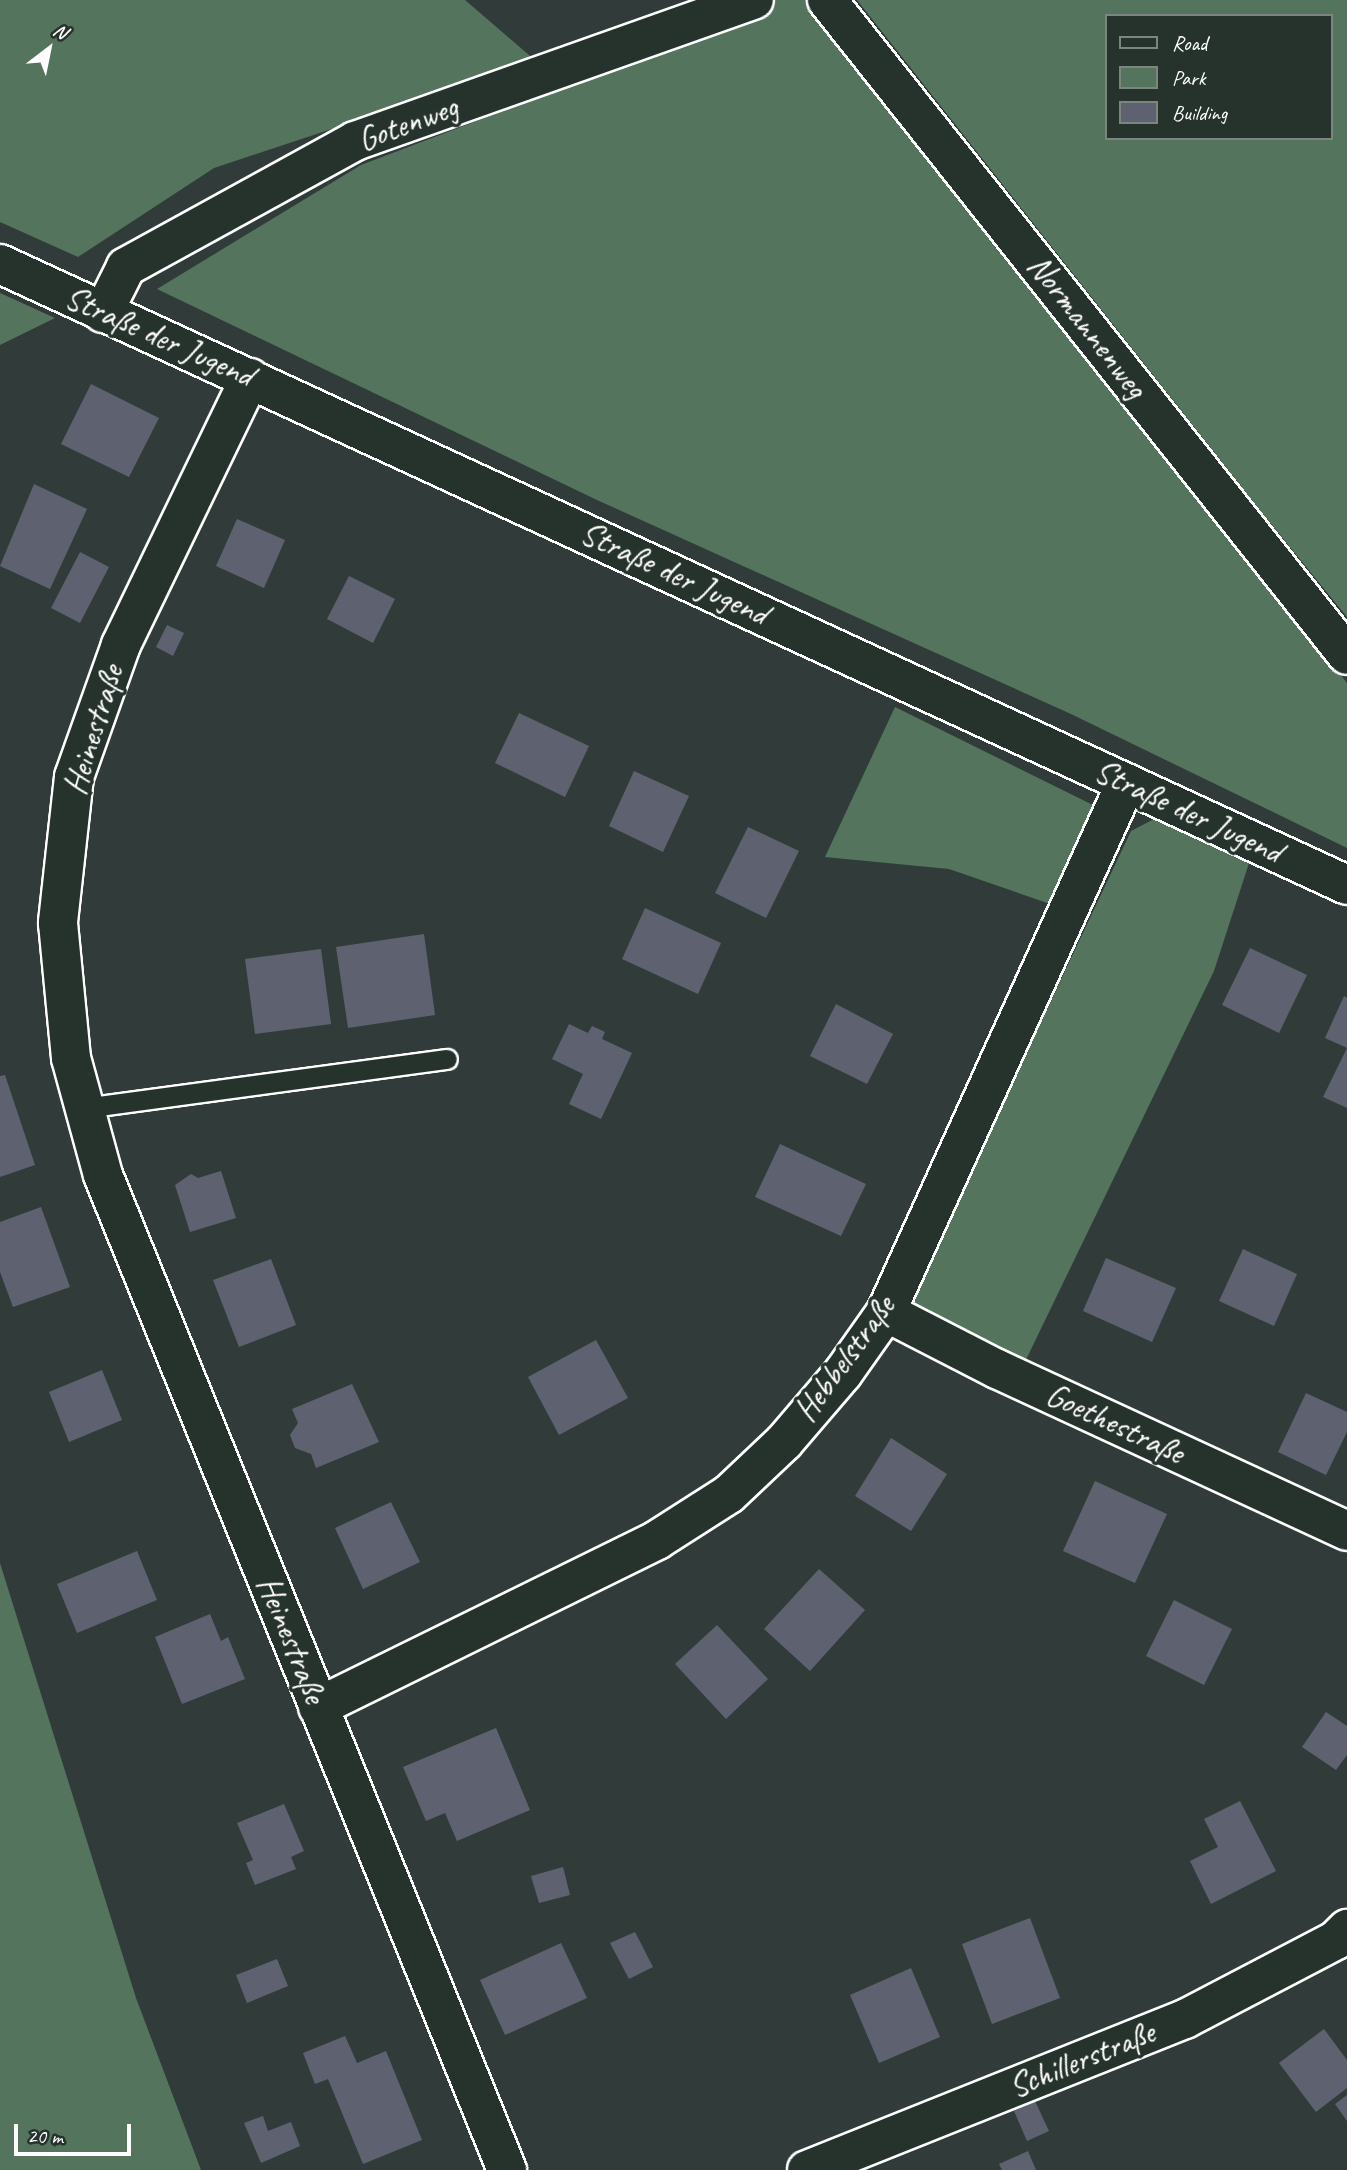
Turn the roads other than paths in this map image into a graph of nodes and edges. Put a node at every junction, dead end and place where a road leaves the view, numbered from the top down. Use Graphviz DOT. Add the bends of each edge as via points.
graph roads {
  1 [pos="754,0"];
  2 [pos="827,0"];
  3 [pos="0,264"];
  4 [pos="103,313"];
  5 [pos="250,379"];
  6 [pos="1347,655"];
  7 [pos="1126,783"];
  8 [pos="1347,886"];
  9 [pos="447,1059"];
  10 [pos="84,1108"];
  11 [pos="886,1312"];
  12 [pos="1347,1531"];
  13 [pos="318,1707"];
  14 [pos="1347,1928"];
  15 [pos="507,2170"];
  16 [pos="807,2170"];
  1 -- 4 [label="street, Gotenweg" via="355,141 126,267"];
  2 -- 6 [label="street, Normannenweg"];
  3 -- 4 [label="street, Straße der Jugend"];
  4 -- 5 [label="street, Straße der Jugend"];
  5 -- 7 [label="street, Straße der Jugend"];
  5 -- 10 [label="street, Heinestraße" via="121,645 74,777 58,923 71,1058"];
  7 -- 8 [label="street, Straße der Jugend"];
  7 -- 11 [label="street, Hebbelstraße"];
  9 -- 10 [label="lane"];
  10 -- 13 [label="street, Heinestraße" via="103,1175"];
  11 -- 12 [label="street, Goethestraße" via="997,1369"];
  11 -- 13 [label="street, Hebbelstraße" via="843,1373 784,1442 729,1494 605,1570"];
  13 -- 15 [label="street, Heinestraße"];
  14 -- 16 [label="street, Schillerstraße" via="1336,1940 1185,2019"];
}
